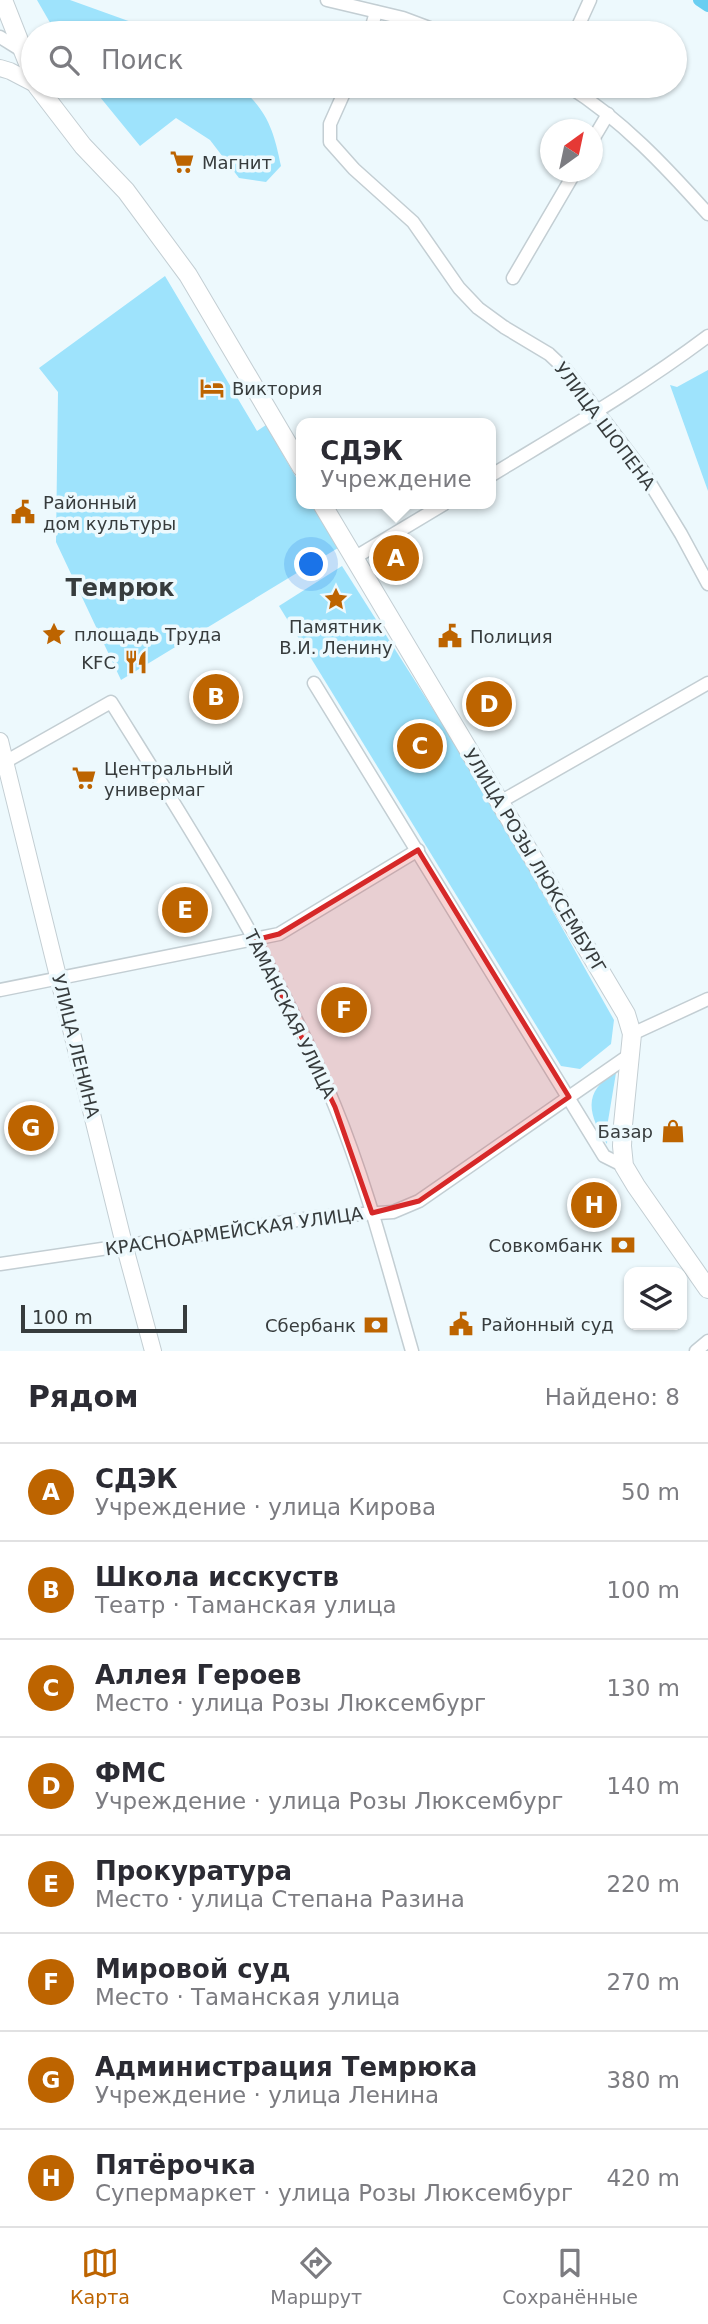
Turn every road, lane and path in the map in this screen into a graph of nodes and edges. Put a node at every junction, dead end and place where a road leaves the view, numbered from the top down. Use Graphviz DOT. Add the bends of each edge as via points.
graph roads {
  1 [pos="3,0"];
  2 [pos="327,0"];
  3 [pos="590,0"];
  4 [pos="376,12"];
  5 [pos="373,21"];
  6 [pos="411,21"];
  7 [pos="580,21"];
  8 [pos="0,37"];
  9 [pos="21,47"];
  10 [pos="21,49"];
  11 [pos="0,68"];
  12 [pos="21,77"];
  13 [pos="45,98"];
  14 [pos="342,98"];
  15 [pos="585,98"];
  16 [pos="608,114"];
  17 [pos="603,123"];
  18 [pos="569,182"];
  19 [pos="708,214"];
  20 [pos="513,278"];
  21 [pos="708,336"];
  22 [pos="597,411"];
  23 [pos="296,458"];
  24 [pos="496,473"];
  25 [pos="325,509"];
  26 [pos="436,509"];
  27 [pos="354,558"];
  28 [pos="708,584"];
  29 [pos="314,683"];
  30 [pos="708,683"];
  31 [pos="0,741"];
  32 [pos="5,762"];
  33 [pos="500,802"];
  34 [pos="418,850"];
  35 [pos="255,940"];
  36 [pos="60,979"];
  37 [pos="0,990"];
  38 [pos="708,999"];
  39 [pos="632,1034"];
  40 [pos="631,1054"];
  41 [pos="569,1097"];
  42 [pos="624,1166"];
  43 [pos="372,1213"];
  44 [pos="124,1244"];
  45 [pos="0,1264"];
  46 [pos="708,1289"];
  47 [pos="708,1341"];
  48 [pos="153,1351"];
  49 [pos="412,1351"];
  50 [pos="696,1351"];
  1 -- 9 [label="main road"];
  2 -- 4 [label="street"];
  3 -- 7 [label="street"];
  4 -- 5 [label="street"];
  4 -- 6 [label="street"];
  8 -- 10 [label="street"];
  11 -- 12 [label="street"];
  13 -- 23 [label="main road" via="156,229"];
  14 -- 22 [label="street, УЛИЦА ШОПЕНА" via="330,124 330,142 413,222 478,308 549,354"];
  15 -- 16 [label="street"];
  16 -- 17 [label="street"];
  16 -- 19 [label="street"];
  18 -- 20 [label="street"];
  21 -- 22 [label="street"];
  22 -- 24 [label="street"];
  22 -- 28 [label="street, УЛИЦА ШОПЕНА" via="642,470"];
  25 -- 27 [label="main road, УЛИЦА РОЗЫ ЛЮКСЕМБУРГ"];
  26 -- 27 [label="street"];
  27 -- 33 [label="main road, УЛИЦА РОЗЫ ЛЮКСЕМБУРГ"];
  29 -- 34 [label="street"];
  30 -- 33 [label="street"];
  31 -- 32 [label="street, УЛИЦА ЛЕНИНА"];
  32 -- 35 [label="street, ТАМАНСКАЯ УЛИЦА" via="111,702"];
  32 -- 36 [label="street, УЛИЦА ЛЕНИНА"];
  33 -- 39 [label="main road, УЛИЦА РОЗЫ ЛЮКСЕМБУРГ" via="612,989"];
  34 -- 35 [label="street" via="279,934"];
  34 -- 41 [label="street"];
  35 -- 36 [label="street"];
  35 -- 43 [label="street, ТАМАНСКАЯ УЛИЦА" via="335,1107"];
  36 -- 37 [label="street"];
  36 -- 44 [label="street, УЛИЦА ЛЕНИНА"];
  38 -- 39 [label="street"];
  39 -- 40 [label="main road, УЛИЦА РОЗЫ ЛЮКСЕМБУРГ"];
  40 -- 41 [label="street, КРАСНОАРМЕЙСКАЯ УЛИЦА"];
  40 -- 42 [label="main road, УЛИЦА РОЗЫ ЛЮКСЕМБУРГ" via="623,1125"];
  41 -- 42 [label="street" via="604,1156"];
  41 -- 43 [label="street, КРАСНОАРМЕЙСКАЯ УЛИЦА" via="419,1201 393,1212"];
  42 -- 46 [label="main road"];
  43 -- 44 [label="street, КРАСНОАРМЕЙСКАЯ УЛИЦА"];
  43 -- 49 [label="street, ТАМАНСКАЯ УЛИЦА"];
  44 -- 45 [label="street, КРАСНОАРМЕЙСКАЯ УЛИЦА"];
  44 -- 48 [label="street, УЛИЦА ЛЕНИНА"];
  47 -- 50 [label="street"];
}
